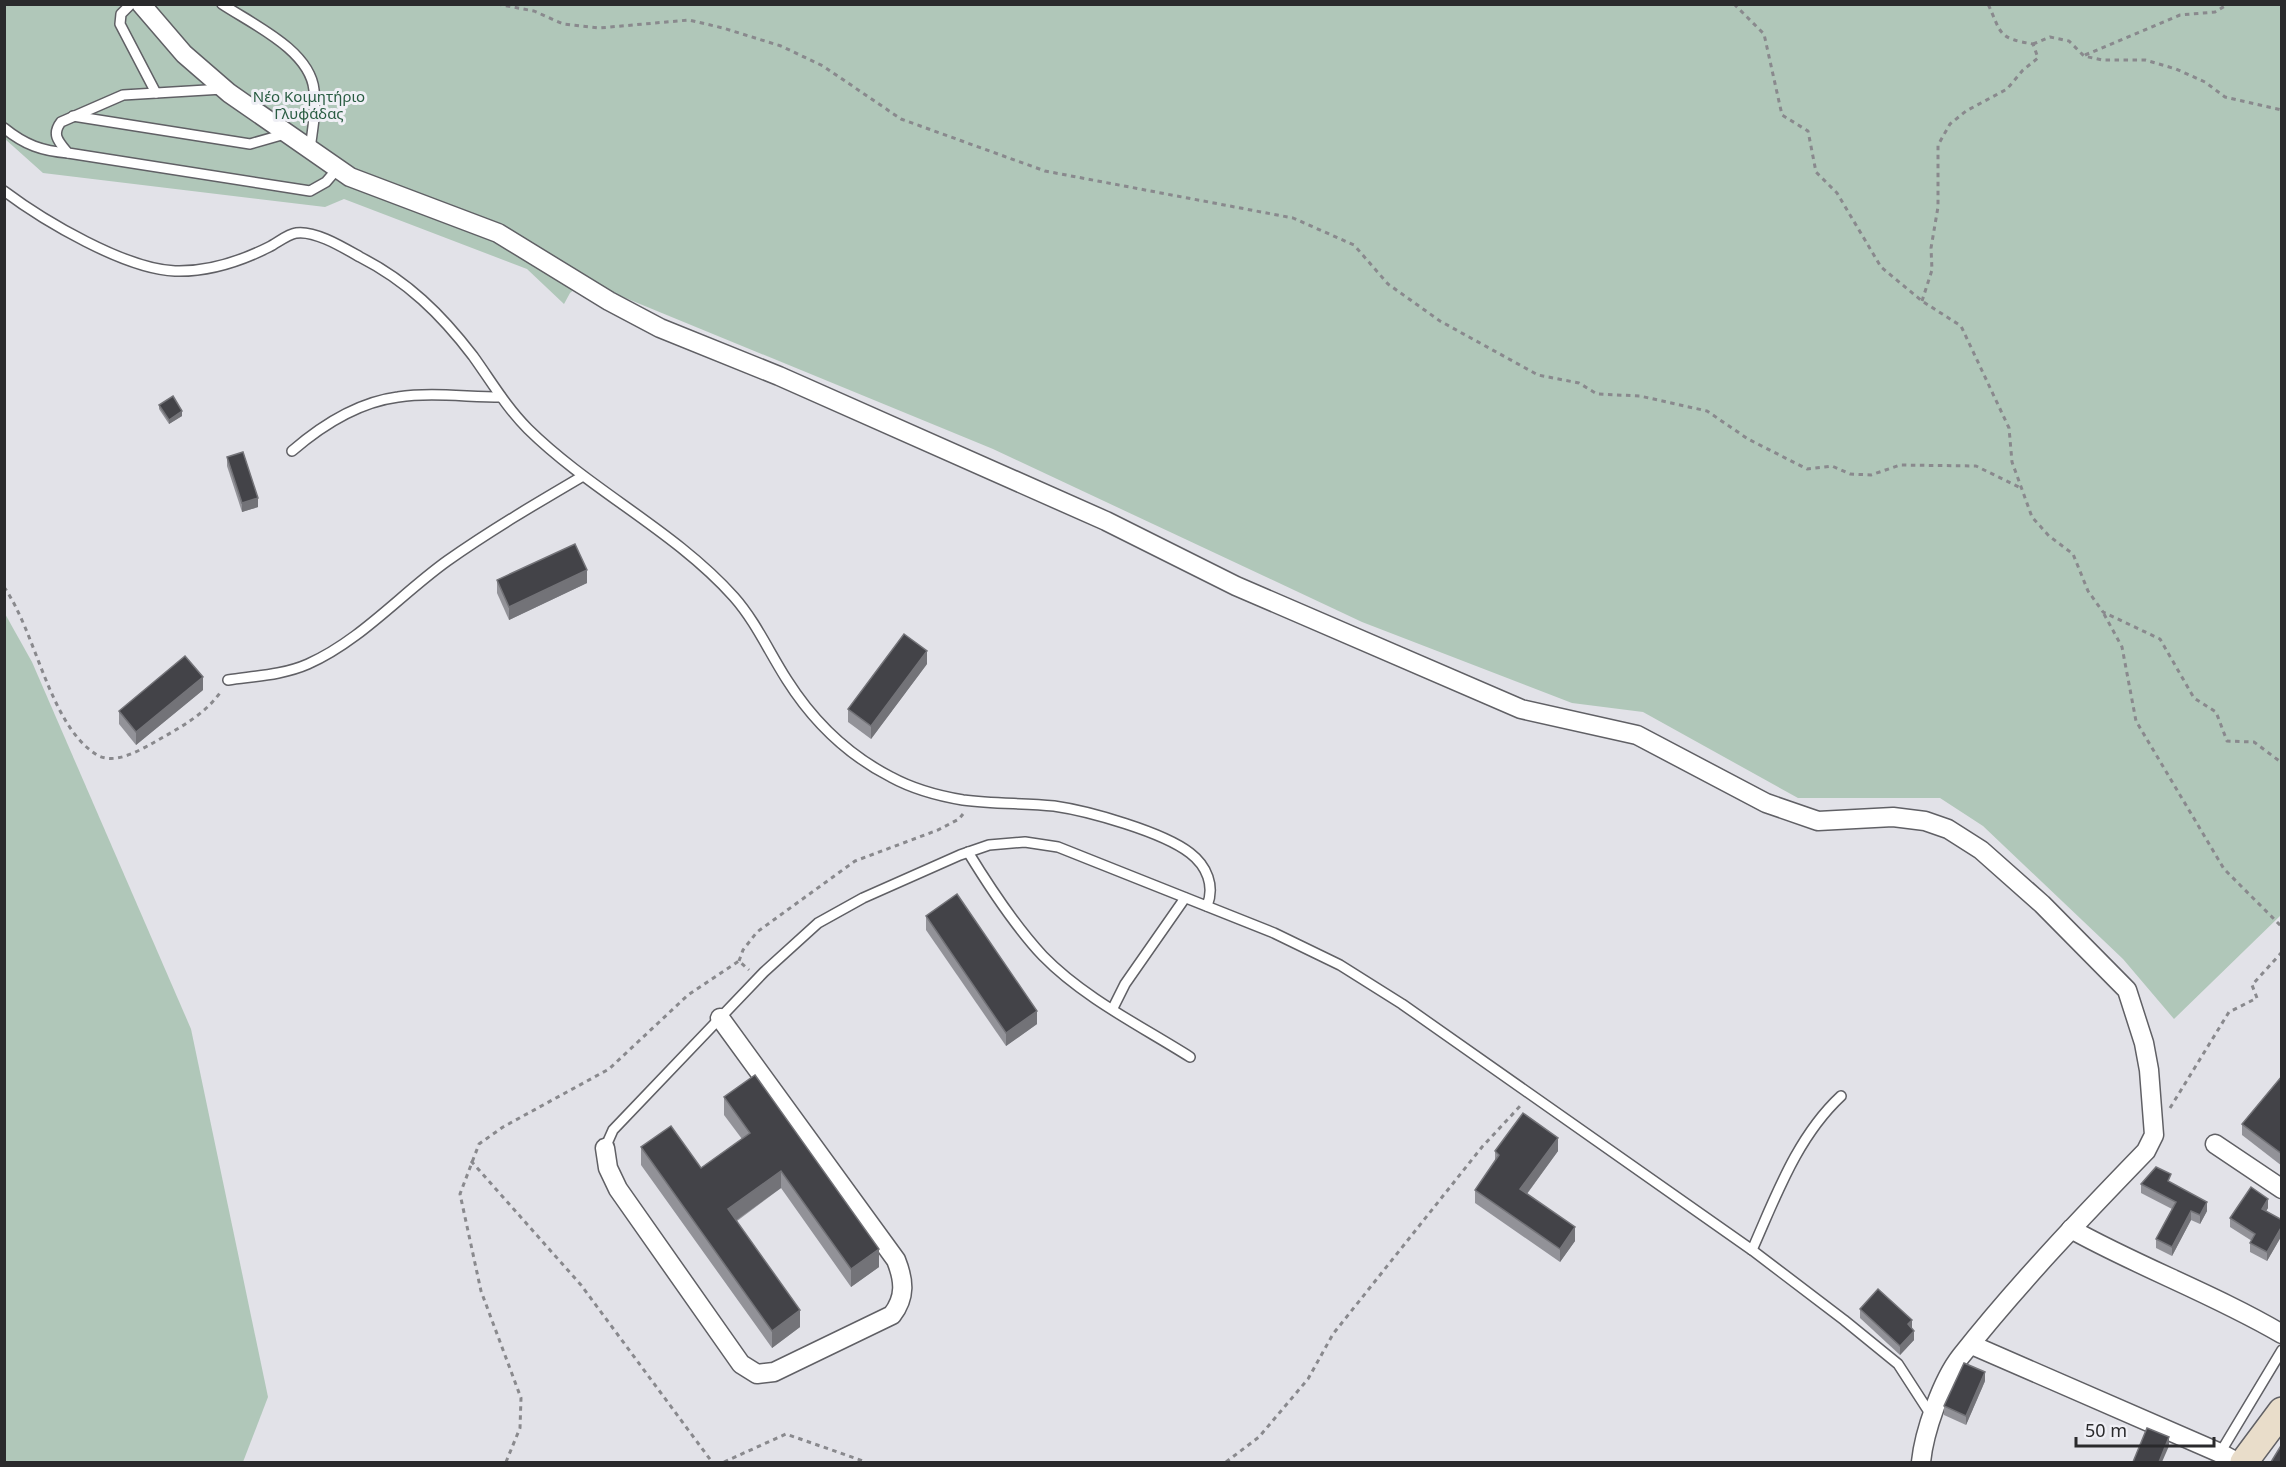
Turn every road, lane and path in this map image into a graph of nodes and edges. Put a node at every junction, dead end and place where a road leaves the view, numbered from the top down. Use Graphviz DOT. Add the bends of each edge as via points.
graph roads {
  1 [pos="131,4"];
  2 [pos="141,4"];
  3 [pos="222,4"];
  4 [pos="497,4"];
  5 [pos="1734,4"];
  6 [pos="1988,4"];
  7 [pos="2228,4"];
  8 [pos="2033,44"];
  9 [pos="2084,56"];
  10 [pos="223,89"];
  11 [pos="156,93"];
  12 [pos="2282,110"];
  13 [pos="73,116"];
  14 [pos="4,128"];
  15 [pos="285,134"];
  16 [pos="310,150"];
  17 [pos="68,153"];
  18 [pos="338,168"];
  19 [pos="4,191"];
  20 [pos="1922,301"];
  21 [pos="501,397"];
  22 [pos="292,451"];
  23 [pos="583,476"];
  24 [pos="2021,488"];
  25 [pos="4,587"];
  26 [pos="2103,612"];
  27 [pos="228,681"];
  28 [pos="2282,763"];
  29 [pos="972,800"];
  30 [pos="968,852"];
  31 [pos="1185,898"];
  32 [pos="1207,906"];
  33 [pos="2282,927"];
  34 [pos="2282,952"];
  35 [pos="739,961"];
  36 [pos="758,978"];
  37 [pos="1113,1008"];
  38 [pos="720,1018"];
  39 [pos="1190,1057"];
  40 [pos="1531,1094"];
  41 [pos="1841,1096"];
  42 [pos="2154,1135"];
  43 [pos="2215,1144"];
  44 [pos="605,1148"];
  45 [pos="471,1161"];
  46 [pos="2282,1189"];
  47 [pos="2071,1228"];
  48 [pos="1752,1250"];
  49 [pos="2282,1334"];
  50 [pos="1972,1345"];
  51 [pos="2282,1350"];
  52 [pos="2282,1411"];
  53 [pos="1931,1414"];
  54 [pos="2232,1458"];
  55 [pos="506,1462"];
  56 [pos="712,1462"];
  57 [pos="724,1462"];
  58 [pos="866,1462"];
  59 [pos="1227,1462"];
  60 [pos="1921,1462"];
  61 [pos="2237,1462"];
  1 -- 11 [label="lane" via="121,14 120,24"];
  2 -- 10 [label="street" via="184,54"];
  3 -- 16 [label="lane" via="293,52 307,68 314,90"];
  4 -- 24 [label="path" via="534,11 563,24 599,28 689,20 723,28 781,46 823,66 901,119 1045,171 1293,218 1354,245 1388,284 1440,321 1538,375 1579,383 1597,394 1648,398 1707,411 1748,439 1807,469 1832,466 1851,474 1871,475 1900,465 1976,466"];
  5 -- 20 [label="path" via="1764,34 1782,115 1808,131 1816,172 1837,193 1881,267"];
  6 -- 8 [label="path" via="1997,30 2011,40"];
  7 -- 9 [label="path" via="2215,12 2180,15"];
  8 -- 9 [label="path" via="2050,37 2069,41"];
  8 -- 20 [label="path" via="2038,58 2007,89 1950,124 1938,145 1932,270"];
  9 -- 12 [label="path" via="2145,60 2205,82 2224,98"];
  10 -- 11 [label="lane"];
  10 -- 15 [label="street"];
  11 -- 13 [label="lane" via="113,97"];
  13 -- 15 [label="lane" via="250,144"];
  13 -- 17 [label="lane" via="56,128 56,136"];
  14 -- 17 [label="lane" via="21,142 42,151"];
  15 -- 16 [label="street"];
  16 -- 18 [label="street"];
  17 -- 18 [label="lane" via="310,191 326,182"];
  18 -- 42 [label="street" via="350,177 498,233 609,301 660,327 1106,521 1236,586 1521,709 1636,735 1766,803 1818,821 1893,817 1948,829 1981,850 2042,904 2127,990 2144,1043"];
  19 -- 21 [label="lane" via="78,239 151,268 177,271 221,266 296,233 313,235 362,258 424,299 472,355"];
  20 -- 24 [label="path" via="1961,326 2009,428 2012,462"];
  21 -- 22 [label="lane" via="398,397 357,409 315,432"];
  21 -- 23 [label="lane" via="527,428"];
  23 -- 27 [label="lane" via="447,561 326,654 282,673"];
  23 -- 29 [label="lane" via="712,574 757,627 809,712 856,756 893,778 928,792"];
  24 -- 26 [label="path" via="2032,517 2073,554 2088,591"];
  25 -- 27 [label="path" via="23,620 67,722 98,755 114,758 133,754 186,725"];
  26 -- 28 [label="path" via="2160,639 2194,698 2216,712 2227,741 2254,742"];
  26 -- 33 [label="path" via="2122,647 2136,721 2224,869"];
  29 -- 32 [label="lane" via="1089,813 1164,839 1190,853 1205,869 1211,884"];
  29 -- 35 [label="path" via="959,819 938,830 855,861 757,932"];
  30 -- 31 [label="lane" via="989,845 1025,842 1058,848"];
  30 -- 36 [label="lane" via="863,898 819,923"];
  30 -- 37 [label="lane" via="991,890 1043,956"];
  31 -- 32 [label="lane"];
  31 -- 37 [label="lane" via="1125,984"];
  32 -- 40 [label="lane" via="1340,965"];
  34 -- 42 [label="path" via="2252,985 2257,998 2229,1012"];
  35 -- 36 [label="path"];
  35 -- 45 [label="path" via="688,995 609,1070 503,1127 479,1144"];
  36 -- 38 [label="lane"];
  37 -- 39 [label="lane"];
  38 -- 44 [label="lane" via="613,1130"];
  38 -- 44 [label="street" via="896,1260 903,1278 901,1304 892,1315 774,1372 758,1374 749,1369 741,1364 618,1189 608,1168"];
  40 -- 48 [label="lane"];
  40 -- 59 [label="path" via="1482,1147 1333,1334 1308,1379 1259,1437"];
  41 -- 48 [label="lane" via="1821,1115 1798,1150"];
  42 -- 47 [label="street" via="2146,1151"];
  43 -- 46 [label="street"];
  45 -- 55 [label="path" via="460,1194 467,1234 481,1291 520,1398 520,1428"];
  45 -- 56 [label="path" via="581,1285"];
  47 -- 49 [label="street" via="2122,1257"];
  47 -- 50 [label="street"];
  48 -- 53 [label="lane" via="1898,1364"];
  50 -- 53 [label="street" via="1960,1357"];
  50 -- 54 [label="street"];
  51 -- 54 [label="lane"];
  52 -- 54 [label="street"];
  53 -- 60 [label="street"];
  54 -- 61 [label="street"];
  57 -- 58 [label="path" via="786,1434"];
}
